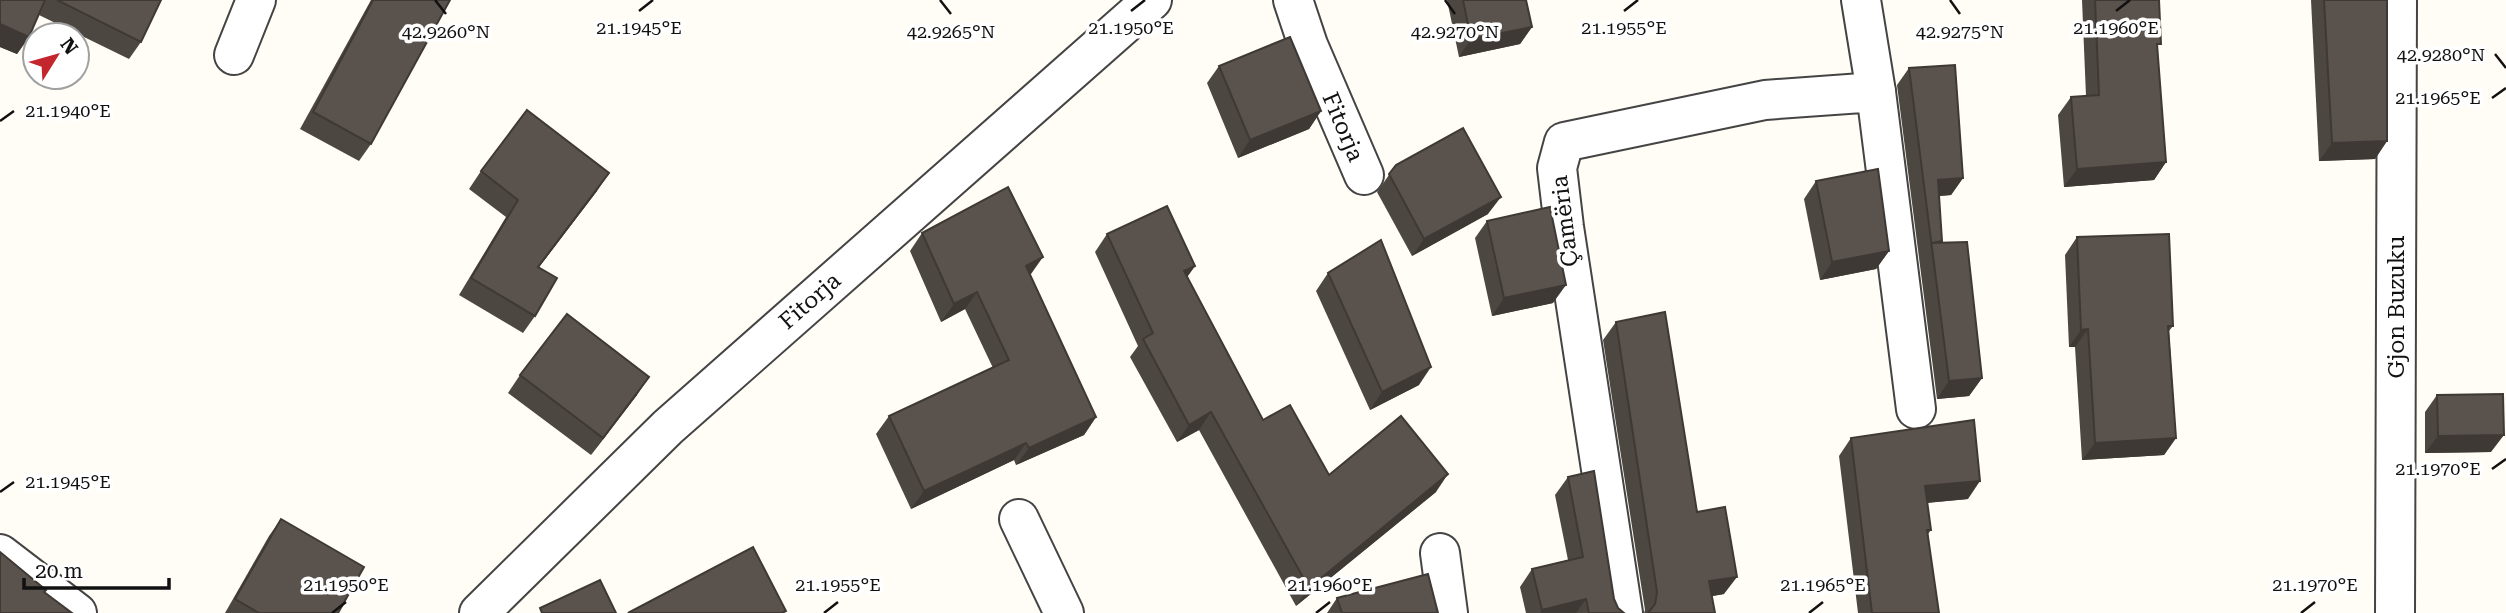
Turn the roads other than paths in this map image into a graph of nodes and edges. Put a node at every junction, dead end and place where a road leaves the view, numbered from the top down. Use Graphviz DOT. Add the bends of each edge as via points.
graph roads {
  1 [pos="256,0"];
  2 [pos="1153,0"];
  3 [pos="1293,0"];
  4 [pos="1861,0"];
  5 [pos="2397,0"];
  6 [pos="234,55"];
  7 [pos="1876,92"];
  8 [pos="1364,175"];
  9 [pos="1916,409"];
  10 [pos="1019,519"];
  11 [pos="1440,553"];
  12 [pos="0,554"];
  13 [pos="78,613"];
  14 [pos="479,613"];
  15 [pos="1064,613"];
  16 [pos="1448,613"];
  17 [pos="1623,613"];
  18 [pos="2395,613"];
  1 -- 6 [label="street"];
  2 -- 14 [label="street, Fitorja" via="668,427"];
  3 -- 8 [label="street, Fitorja"];
  4 -- 7 [label="street"];
  5 -- 18 [label="street, Gjon Buzuku"];
  7 -- 9 [label="street"];
  7 -- 17 [label="street, Çamëria" via="1765,100 1564,142 1557,168 1564,227"];
  10 -- 15 [label="street"];
  11 -- 16 [label="street"];
  12 -- 13 [label="street"];
}
